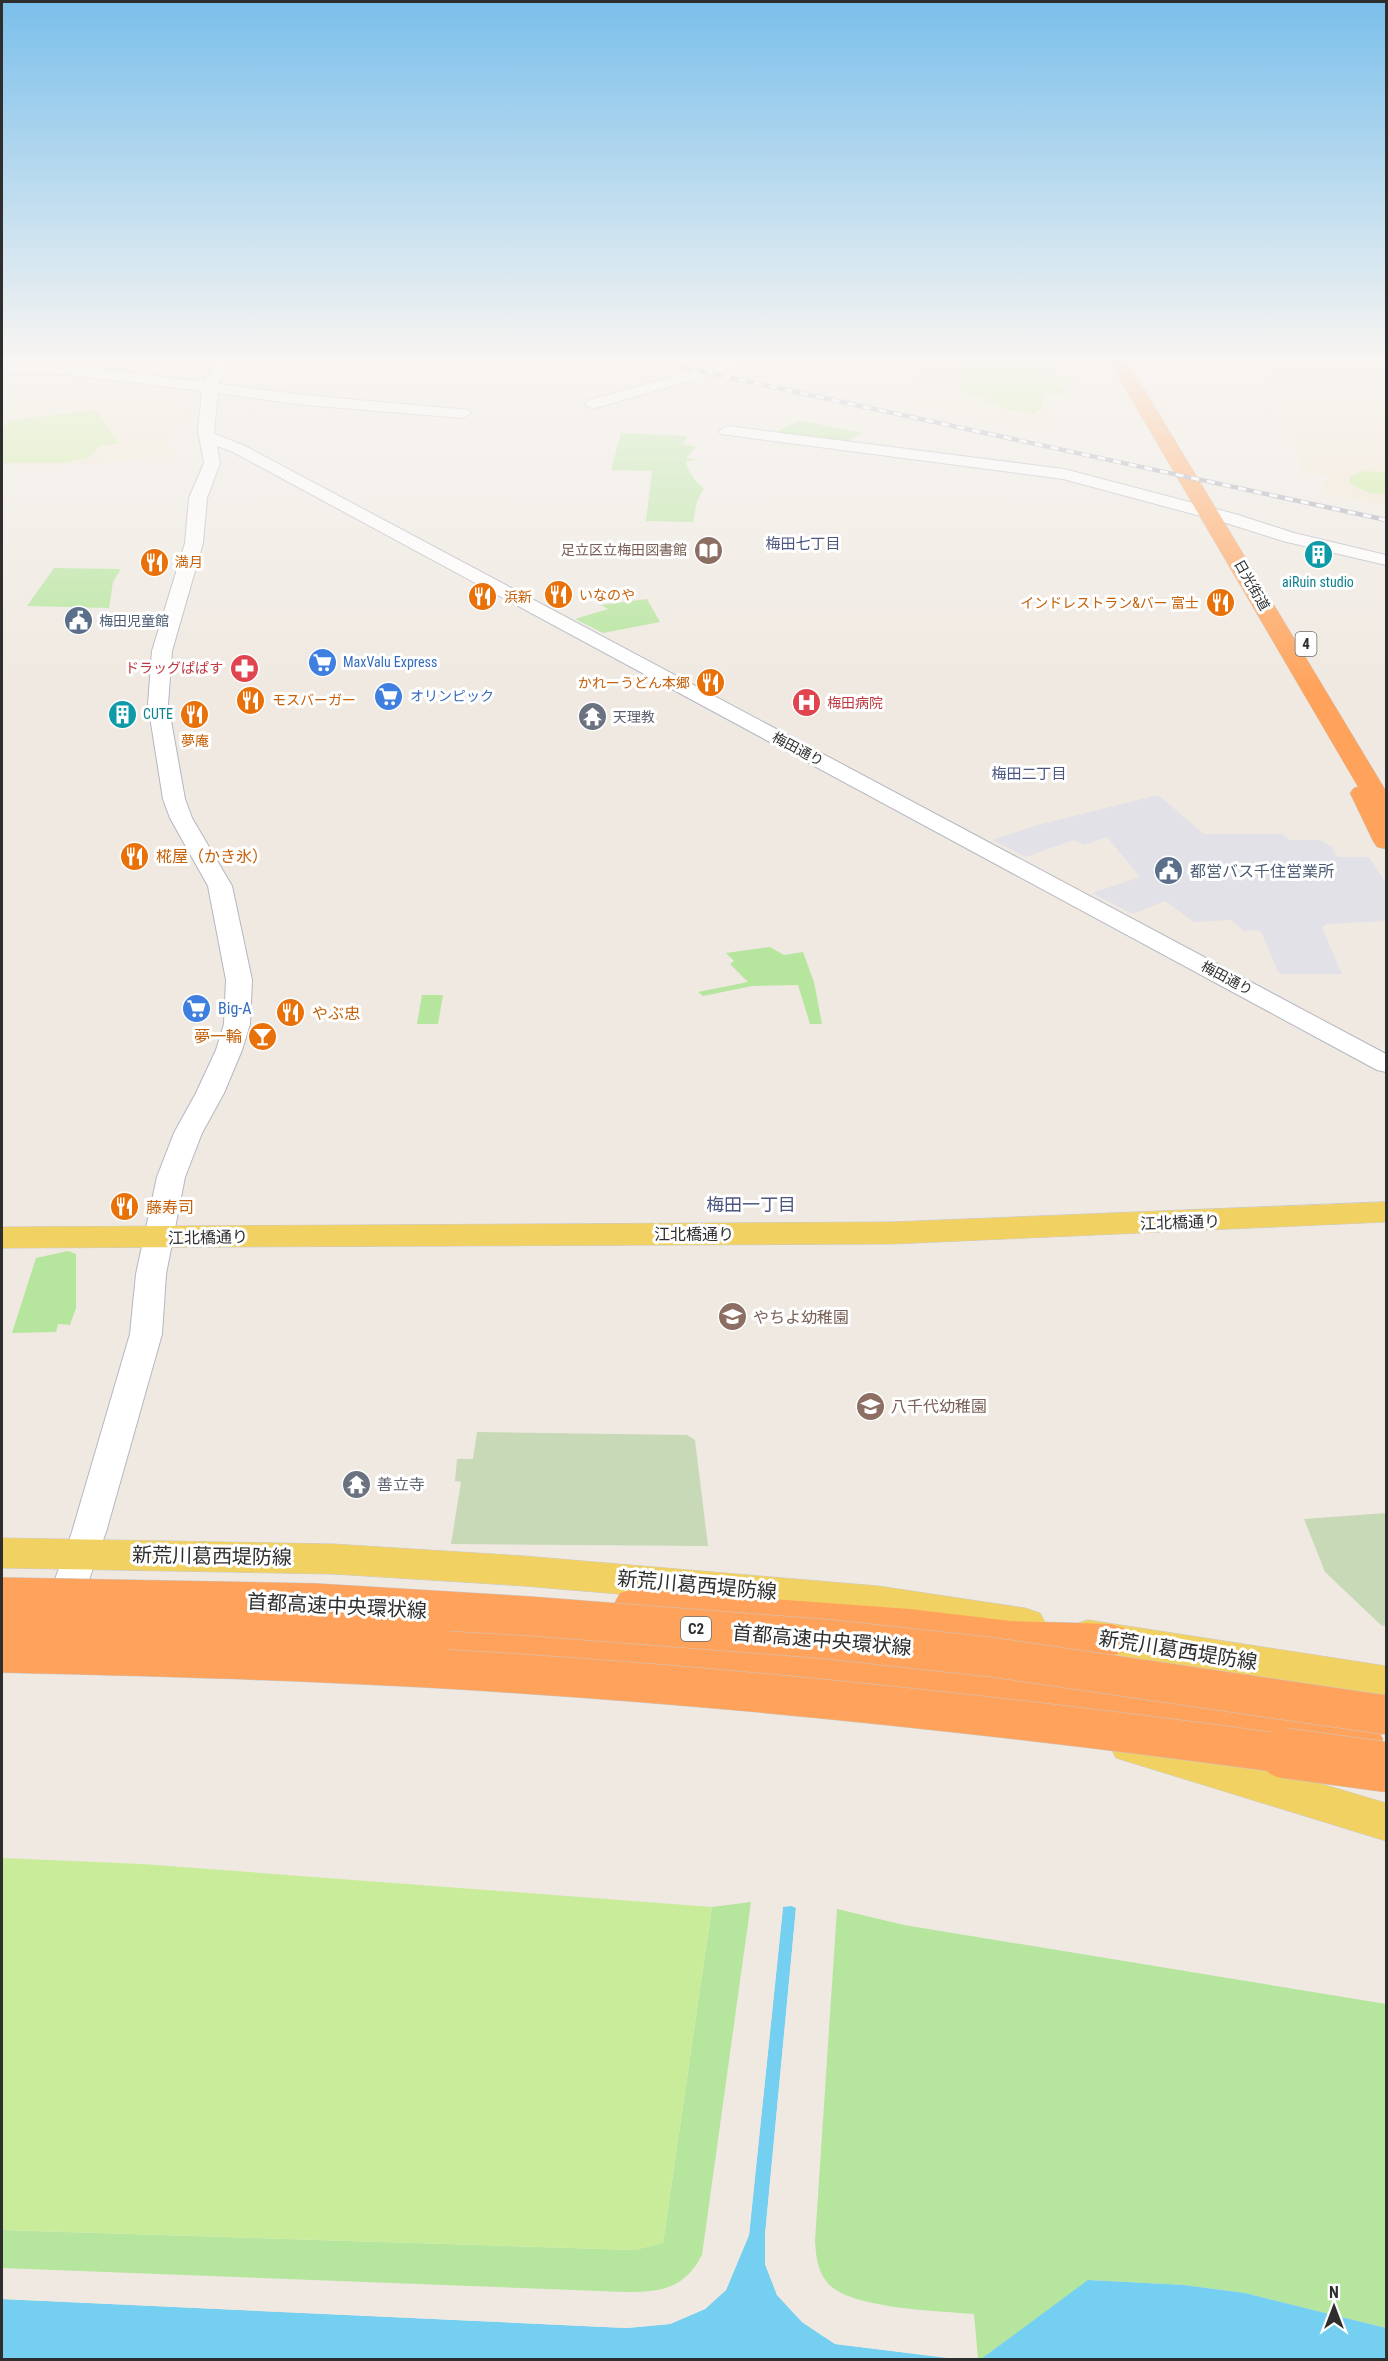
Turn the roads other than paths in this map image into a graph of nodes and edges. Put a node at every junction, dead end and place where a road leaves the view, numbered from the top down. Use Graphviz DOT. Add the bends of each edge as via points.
graph roads {
  1 [pos="210,469"];
  2 [pos="277,469"];
  3 [pos="1037,469"];
  4 [pos="1189,469"];
  5 [pos="1193,469"];
  6 [pos="1219,515"];
  7 [pos="1386,560"];
  8 [pos="1351,754"];
  9 [pos="1385,774"];
  10 [pos="1386,812"];
  11 [pos="1386,841"];
  12 [pos="1386,1064"];
  13 [pos="1386,1212"];
  14 [pos="159,1237"];
  15 [pos="2,1238"];
  16 [pos="2,1553"];
  17 [pos="82,1553"];
  18 [pos="2,1576"];
  19 [pos="2,1597"];
  20 [pos="2,1610"];
  21 [pos="62,1610"];
  22 [pos="2,1626"];
  23 [pos="1111,1640"];
  24 [pos="2,1653"];
  25 [pos="847,1669"];
  26 [pos="1386,1683"];
  27 [pos="1004,1708"];
  28 [pos="1386,1715"];
  29 [pos="1386,1730"];
  30 [pos="1386,1743"];
  31 [pos="1386,1767"];
  32 [pos="1386,1822"];
  1 -- 14 [label="street" via="198,498 194,543 162,651 158,704 174,799 220,886 239,980 238,1018 229,1050 171,1177"];
  2 -- 12 [label="street, 梅田通り"];
  3 -- 6 [label="street"];
  4 -- 6 [label="highway, 日光街道 / 4"];
  5 -- 6 [label="highway, 日光街道 / 4"];
  6 -- 7 [label="street" via="1289,537"];
  6 -- 8 [label="highway, 日光街道 / 4"];
  6 -- 9 [label="highway, 日光街道 / 4"];
  8 -- 10 [label="highway, 日光街道 / 4"];
  8 -- 11 [label="highway, 4" via="1366,801"];
  13 -- 14 [label="main road, 江北橋通り" via="901,1233"];
  14 -- 15 [label="main road, 江北橋通り"];
  14 -- 17 [label="street" via="151,1274 146,1334"];
  16 -- 17 [label="main road, 新荒川葛西堤防線"];
  17 -- 21 [label="street"];
  17 -- 23 [label="main road, 新荒川葛西堤防線" via="333,1559 713,1586 878,1601"];
  18 -- 23 [label="highway" via="346,1586 910,1625 1011,1637"];
  19 -- 28 [label="highway, 首都高速中央環状線 / C2, bridge" via="315,1603 826,1639 991,1657"];
  20 -- 21 [label="main road"];
  21 -- 27 [label="main road" via="54,1634 58,1638 273,1643 643,1665 820,1681"];
  21 -- 29 [label="main road" via="309,1617 807,1651 1079,1684"];
  22 -- 25 [label="highway, bridge" via="164,1626 431,1638"];
  23 -- 26 [label="main road, 新荒川葛西堤防線"];
  24 -- 31 [label="highway, bridge" via="406,1666 631,1682 1121,1731"];
  25 -- 27 [label="highway"];
  25 -- 30 [label="highway" via="1182,1711"];
  27 -- 32 [label="main road"];
}
